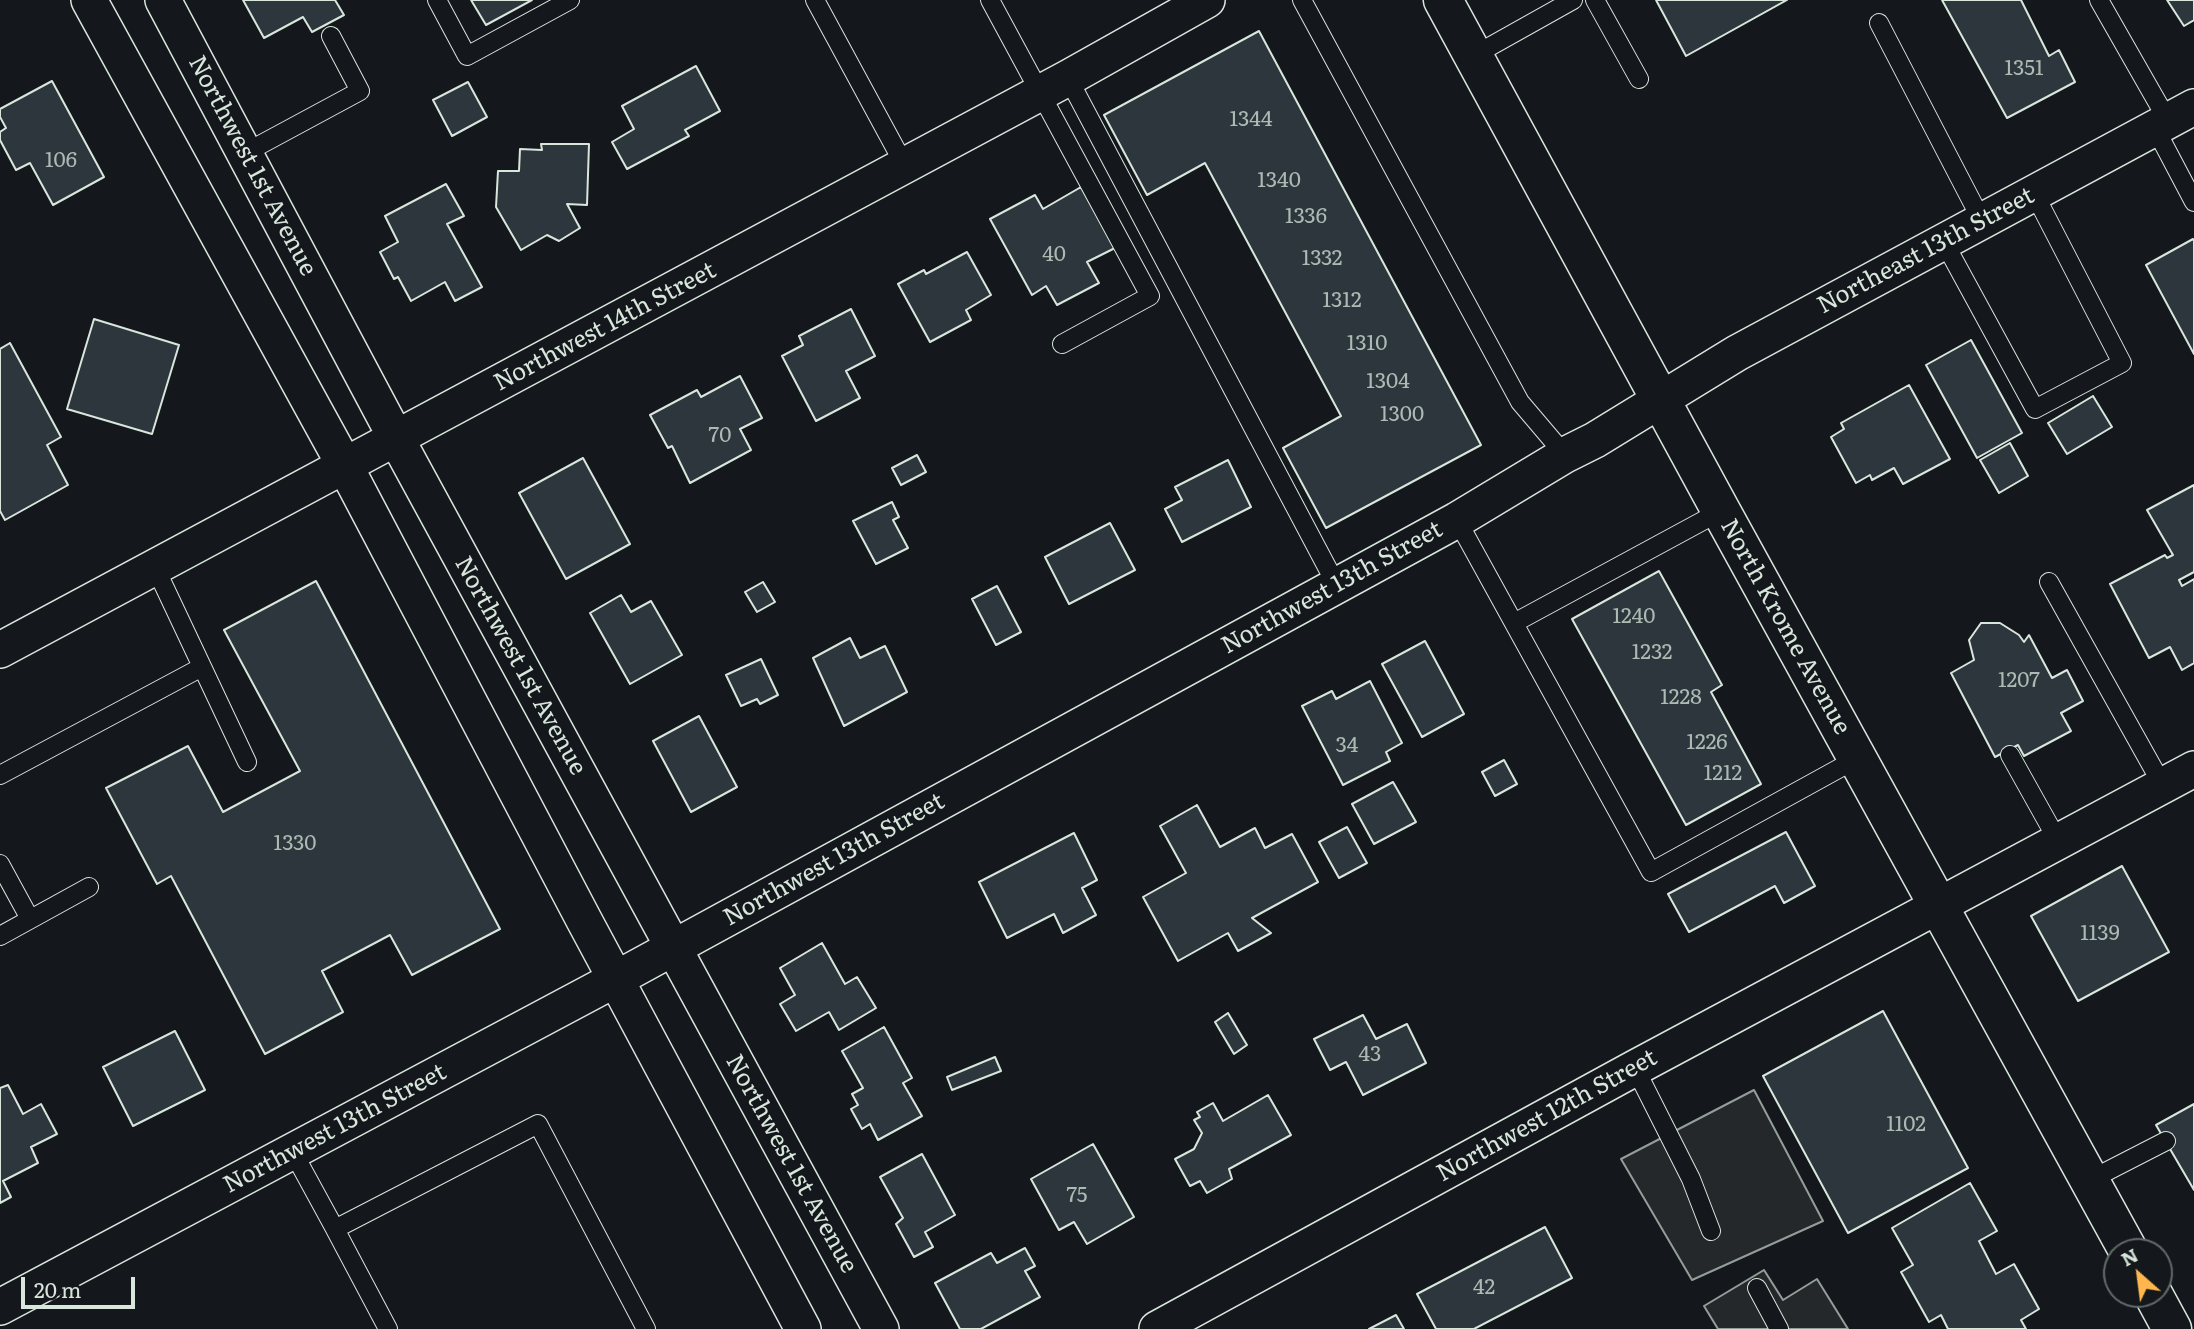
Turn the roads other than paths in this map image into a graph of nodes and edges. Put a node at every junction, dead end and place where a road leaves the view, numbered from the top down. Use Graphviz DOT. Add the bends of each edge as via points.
graph roads {
  1 [pos="89,0"];
  2 [pos="163,0"];
  3 [pos="437,0"];
  4 [pos="570,0"];
  5 [pos="815,0"];
  6 [pos="989,0"];
  7 [pos="1207,0"];
  8 [pos="1302,0"];
  9 [pos="1443,0"];
  10 [pos="1573,0"];
  11 [pos="1595,0"];
  12 [pos="2099,0"];
  13 [pos="1879,23"];
  14 [pos="331,36"];
  15 [pos="1473,56"];
  16 [pos="1639,79"];
  17 [pos="1054,86"];
  18 [pos="2172,119"];
  19 [pos="245,153"];
  20 [pos="905,166"];
  21 [pos="2034,193"];
  22 [pos="2194,202"];
  23 [pos="1982,221"];
  24 [pos="1944,242"];
  25 [pos="1062,344"];
  26 [pos="1662,400"];
  27 [pos="396,438"];
  28 [pos="1565,456"];
  29 [pos="345,466"];
  30 [pos="1721,511"];
  31 [pos="1457,520"];
  32 [pos="155,567"];
  33 [pos="2049,582"];
  34 [pos="1336,586"];
  35 [pos="1514,623"];
  36 [pos="0,650"];
  37 [pos="202,667"];
  38 [pos="2010,755"];
  39 [pos="1858,758"];
  40 [pos="247,762"];
  41 [pos="2194,769"];
  42 [pos="0,775"];
  43 [pos="2163,786"];
  44 [pos="2058,841"];
  45 [pos="0,864"];
  46 [pos="89,887"];
  47 [pos="1939,906"];
  48 [pos="30,919"];
  49 [pos="0,936"];
  50 [pos="673,948"];
  51 [pos="616,979"];
  52 [pos="1635,1068"];
  53 [pos="2166,1141"];
  54 [pos="293,1152"];
  55 [pos="2090,1180"];
  56 [pos="335,1229"];
  57 [pos="1712,1231"];
  58 [pos="2121,1238"];
  59 [pos="1757,1288"];
  60 [pos="0,1307"];
  61 [pos="2161,1308"];
  62 [pos="388,1329"];
  63 [pos="646,1329"];
  64 [pos="803,1329"];
  65 [pos="881,1329"];
  66 [pos="1157,1329"];
  67 [pos="1779,1329"];
  68 [pos="2172,1329"];
  1 -- 29 [label="street"];
  2 -- 19 [label="street, Northwest 1st Avenue"];
  3 -- 4 [label="lane" via="467,56"];
  5 -- 20 [label="lane"];
  6 -- 17 [label="lane"];
  7 -- 17 [label="street, Northwest 14th Street"];
  8 -- 28 [label="lane" via="1520,402"];
  9 -- 15 [label="highway, North Krome Avenue"];
  10 -- 15 [label="lane"];
  11 -- 16 [label="lane"];
  12 -- 18 [label="lane"];
  13 -- 23 [label="lane"];
  14 -- 19 [label="lane" via="360,91"];
  15 -- 26 [label="highway, North Krome Avenue"];
  17 -- 20 [label="street, Northwest 14th Street"];
  17 -- 25 [label="lane" via="1150,296"];
  17 -- 34 [label="lane"];
  18 -- 21 [label="street, Northeast 13th Street"];
  18 -- 22 [label="lane"];
  19 -- 27 [label="street, Northwest 1st Avenue"];
  20 -- 27 [label="street, Northwest 14th Street"];
  21 -- 23 [label="street, Northeast 13th Street"];
  21 -- 24 [label="lane" via="2122,363 2035,409"];
  23 -- 24 [label="street, Northeast 13th Street"];
  24 -- 26 [label="street, Northeast 13th Street" via="1737,353"];
  26 -- 28 [label="street, Northwest 13th Street"];
  26 -- 30 [label="highway, North Krome Avenue"];
  27 -- 29 [label="street, Northwest 14th Street"];
  27 -- 50 [label="street, Northwest 1st Avenue"];
  28 -- 31 [label="street, Northwest 13th Street"];
  29 -- 32 [label="street, Northwest 14th Street"];
  29 -- 51 [label="street"];
  30 -- 35 [label="lane"];
  30 -- 39 [label="highway, North Krome Avenue"];
  31 -- 34 [label="street, Northwest 13th Street"];
  31 -- 35 [label="lane"];
  32 -- 36 [label="street, Northwest 14th Street"];
  32 -- 37 [label="lane"];
  33 -- 43 [label="lane"];
  34 -- 50 [label="street, Northwest 13th Street"];
  35 -- 39 [label="lane" via="1651,872"];
  37 -- 40 [label="lane"];
  37 -- 42 [label="lane"];
  38 -- 44 [label="lane"];
  39 -- 47 [label="highway, North Krome Avenue"];
  41 -- 43 [label="street, Northwest 12th Street"];
  43 -- 44 [label="street, Northwest 12th Street"];
  44 -- 47 [label="street, Northwest 12th Street"];
  45 -- 48 [label="lane"];
  46 -- 48 [label="lane"];
  47 -- 52 [label="street, Northwest 12th Street"];
  47 -- 55 [label="highway, North Krome Avenue"];
  48 -- 49 [label="lane"];
  50 -- 51 [label="street, Northwest 13th Street"];
  50 -- 65 [label="street, Northwest 1st Avenue"];
  51 -- 54 [label="street, Northwest 13th Street"];
  51 -- 64 [label="street"];
  52 -- 57 [label="lane"];
  52 -- 66 [label="street, Northwest 12th Street"];
  53 -- 55 [label="lane"];
  54 -- 56 [label="lane"];
  54 -- 60 [label="street, Northwest 13th Street"];
  55 -- 58 [label="highway, North Krome Avenue"];
  56 -- 62 [label="lane"];
  56 -- 63 [label="lane" via="538,1124"];
  59 -- 67 [label="lane"];
  61 -- 68 [label="highway"];
}
